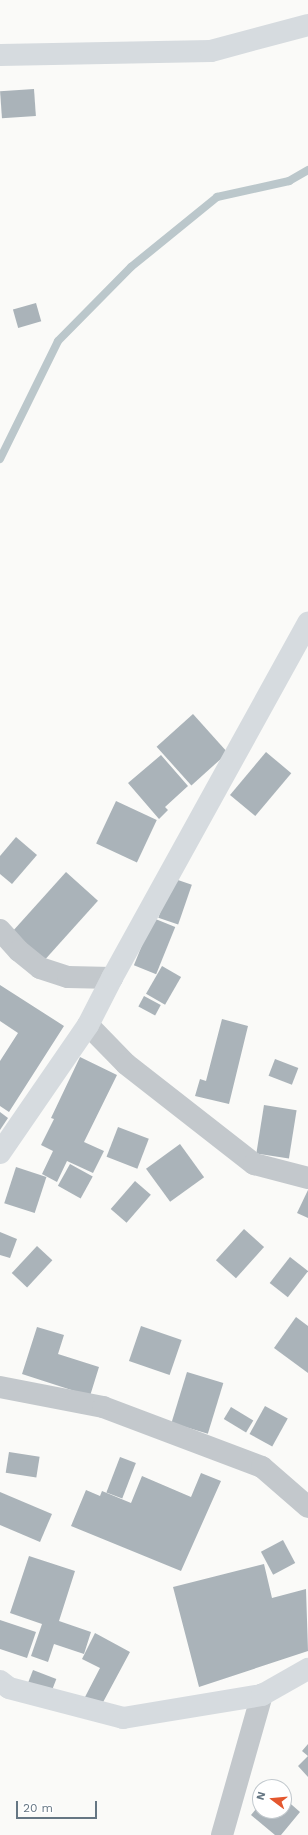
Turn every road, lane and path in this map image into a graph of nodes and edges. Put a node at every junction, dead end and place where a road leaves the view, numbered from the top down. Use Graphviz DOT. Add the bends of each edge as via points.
graph roads {
  1 [pos="308,25"];
  2 [pos="0,55"];
  3 [pos="308,623"];
  4 [pos="0,930"];
  5 [pos="112,978"];
  6 [pos="88,1026"];
  7 [pos="0,1153"];
  8 [pos="308,1178"];
  9 [pos="0,1387"];
  10 [pos="308,1506"];
  11 [pos="308,1669"];
  12 [pos="0,1680"];
  13 [pos="262,1695"];
  14 [pos="222,1835"];
  1 -- 2 [label="street" via="211,51"];
  3 -- 5 [label="street"];
  4 -- 5 [label="street" via="19,951 40,968 68,977"];
  5 -- 6 [label="street"];
  6 -- 7 [label="street"];
  6 -- 8 [label="street" via="126,1064 254,1164"];
  9 -- 10 [label="street" via="103,1407 262,1467"];
  11 -- 13 [label="street"];
  12 -- 13 [label="street" via="8,1688 123,1718"];
  13 -- 14 [label="street"];
}
